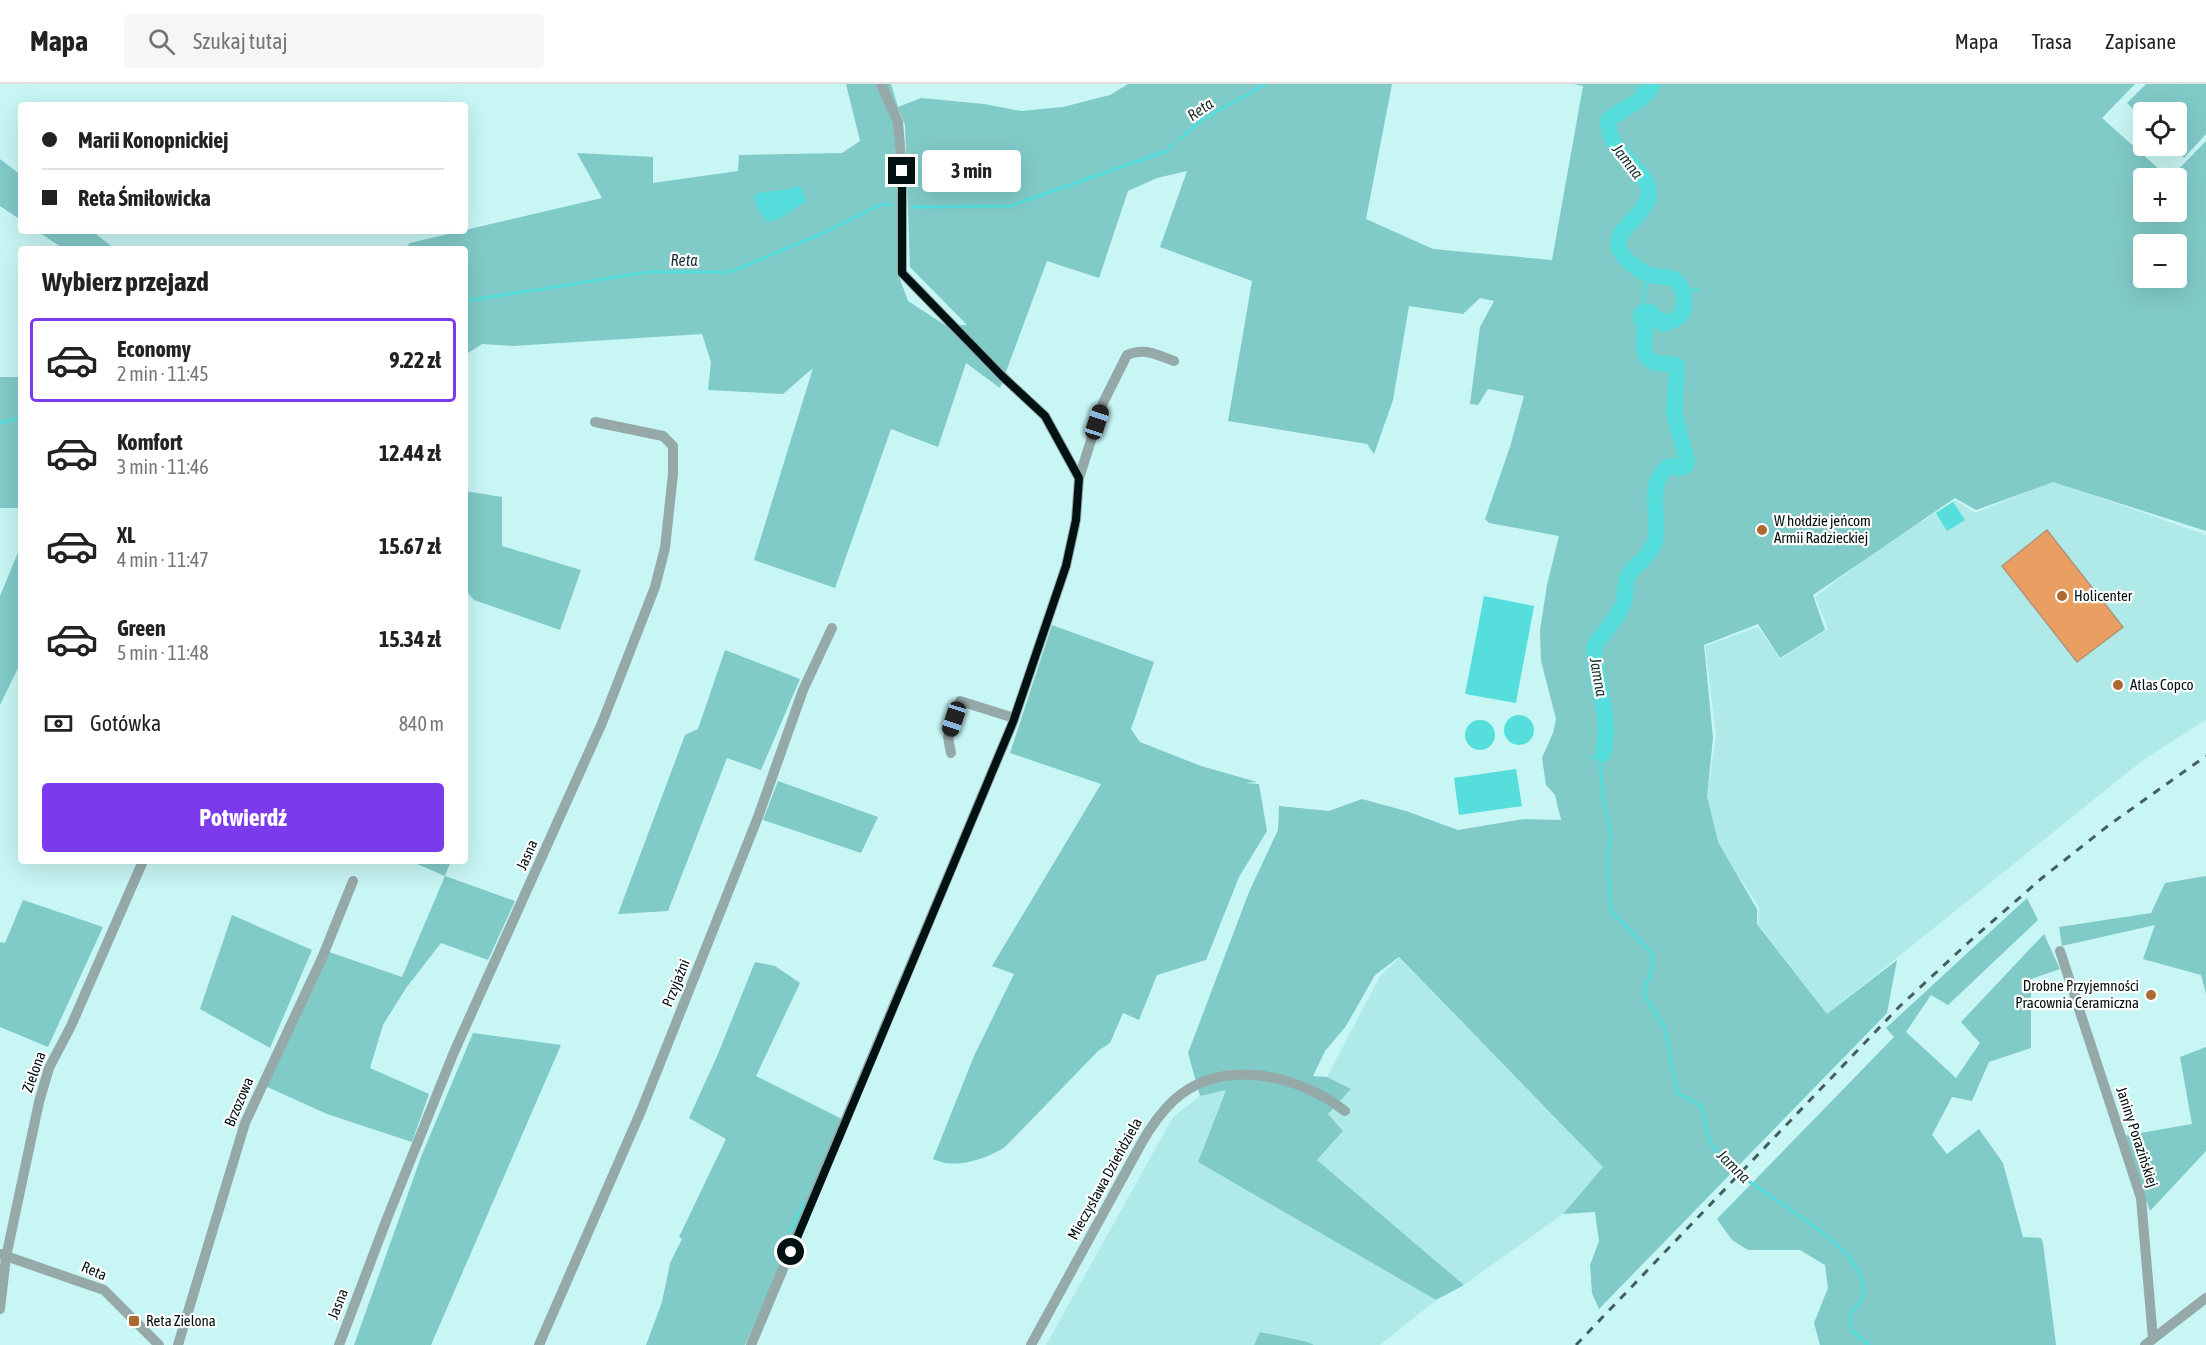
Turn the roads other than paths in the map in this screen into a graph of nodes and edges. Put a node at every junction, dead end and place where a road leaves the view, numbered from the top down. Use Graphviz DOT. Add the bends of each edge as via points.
graph roads {
  1 [pos="881,84"];
  2 [pos="1174,361"];
  3 [pos="595,422"];
  4 [pos="1079,478"];
  5 [pos="832,628"];
  6 [pos="1014,718"];
  7 [pos="951,753"];
  8 [pos="142,864"];
  9 [pos="353,881"];
  10 [pos="2060,951"];
  11 [pos="1345,1111"];
  12 [pos="3,1255"];
  13 [pos="2206,1298"];
  14 [pos="0,1309"];
  15 [pos="2149,1342"];
  16 [pos="159,1345"];
  17 [pos="178,1345"];
  18 [pos="339,1345"];
  19 [pos="538,1345"];
  20 [pos="751,1345"];
  21 [pos="1031,1345"];
  1 -- 4 [label="street" via="898,122 902,273 1045,416"];
  2 -- 4 [label="street" via="1146,351 1127,355 1103,403"];
  3 -- 18 [label="street, Jasna" via="663,436 673,446 660,571 602,723 454,1052"];
  4 -- 6 [label="street" via="1076,520 1066,566"];
  5 -- 19 [label="street, Przyjaźni" via="803,690 754,828 641,1111"];
  6 -- 7 [label="street" via="960,701 948,737"];
  6 -- 20 [label="street"];
  8 -- 12 [label="street, Zielona" via="50,1068"];
  9 -- 17 [label="street, Brzozowa" via="322,958 245,1123"];
  10 -- 15 [label="street, Janiny Porazińskiej" via="2141,1198"];
  11 -- 21 [label="street, Mieczysława Dzieńdziela" via="1297,1084 1249,1074 1195,1086 1175,1099 1145,1137"];
  12 -- 14 [label="street, Zielona"];
  12 -- 16 [label="street, Reta" via="104,1290"];
  13 -- 15 [label="street, Janiny Porazińskiej"];
}
